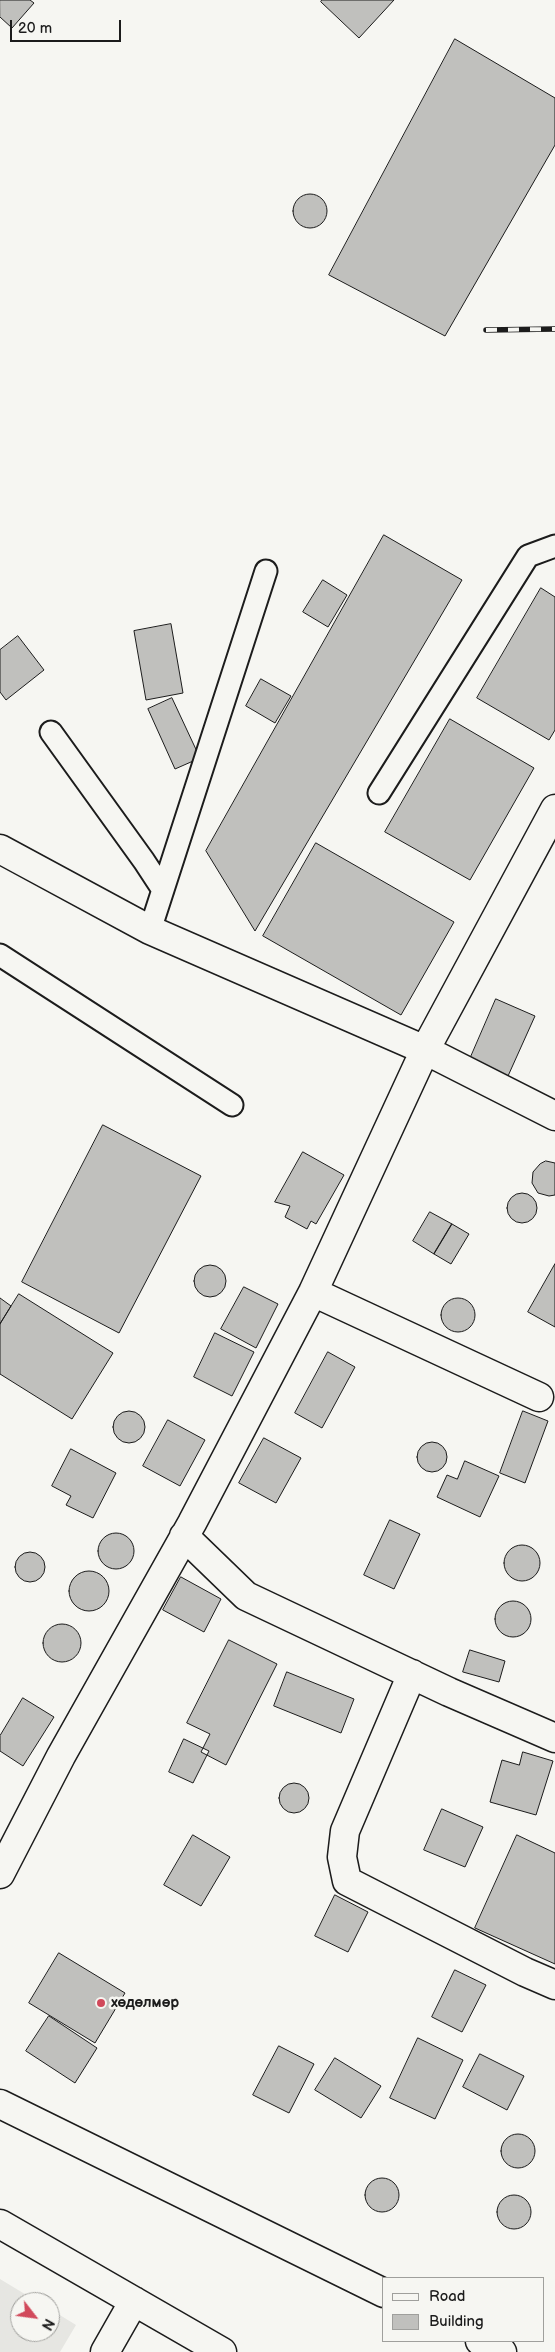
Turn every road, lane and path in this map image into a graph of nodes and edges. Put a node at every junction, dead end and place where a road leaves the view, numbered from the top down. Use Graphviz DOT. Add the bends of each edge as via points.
graph roads {
  1 [pos="555,546"];
  2 [pos="266,571"];
  3 [pos="50,732"];
  4 [pos="379,793"];
  5 [pos="555,808"];
  6 [pos="0,849"];
  7 [pos="163,890"];
  8 [pos="150,930"];
  9 [pos="0,955"];
  10 [pos="425,1050"];
  11 [pos="232,1105"];
  12 [pos="555,1116"];
  13 [pos="313,1292"];
  14 [pos="539,1397"];
  15 [pos="184,1536"];
  16 [pos="412,1674"];
  17 [pos="555,1738"];
  18 [pos="0,1874"];
  19 [pos="555,1984"];
  20 [pos="0,2104"];
  21 [pos="0,2224"];
  22 [pos="382,2293"];
  23 [pos="134,2301"];
  24 [pos="482,2342"];
  25 [pos="105,2352"];
  26 [pos="222,2352"];
  27 [pos="502,2352"];
  1 -- 4 [label="lane" via="528,556"];
  2 -- 7 [label="lane"];
  3 -- 7 [label="lane"];
  5 -- 10 [label="street"];
  6 -- 8 [label="street"];
  7 -- 8 [label="lane"];
  8 -- 10 [label="street"];
  9 -- 11 [label="lane"];
  10 -- 12 [label="street"];
  10 -- 13 [label="street"];
  13 -- 14 [label="street"];
  13 -- 15 [label="street"];
  15 -- 16 [label="street" via="246,1596"];
  15 -- 18 [label="street" via="61,1756"];
  16 -- 17 [label="street"];
  16 -- 19 [label="street" via="345,1831 342,1857 347,1882"];
  20 -- 22 [label="street"];
  21 -- 23 [label="street"];
  23 -- 25 [label="street"];
  23 -- 26 [label="street"];
  24 -- 27 [label="street"];
}
